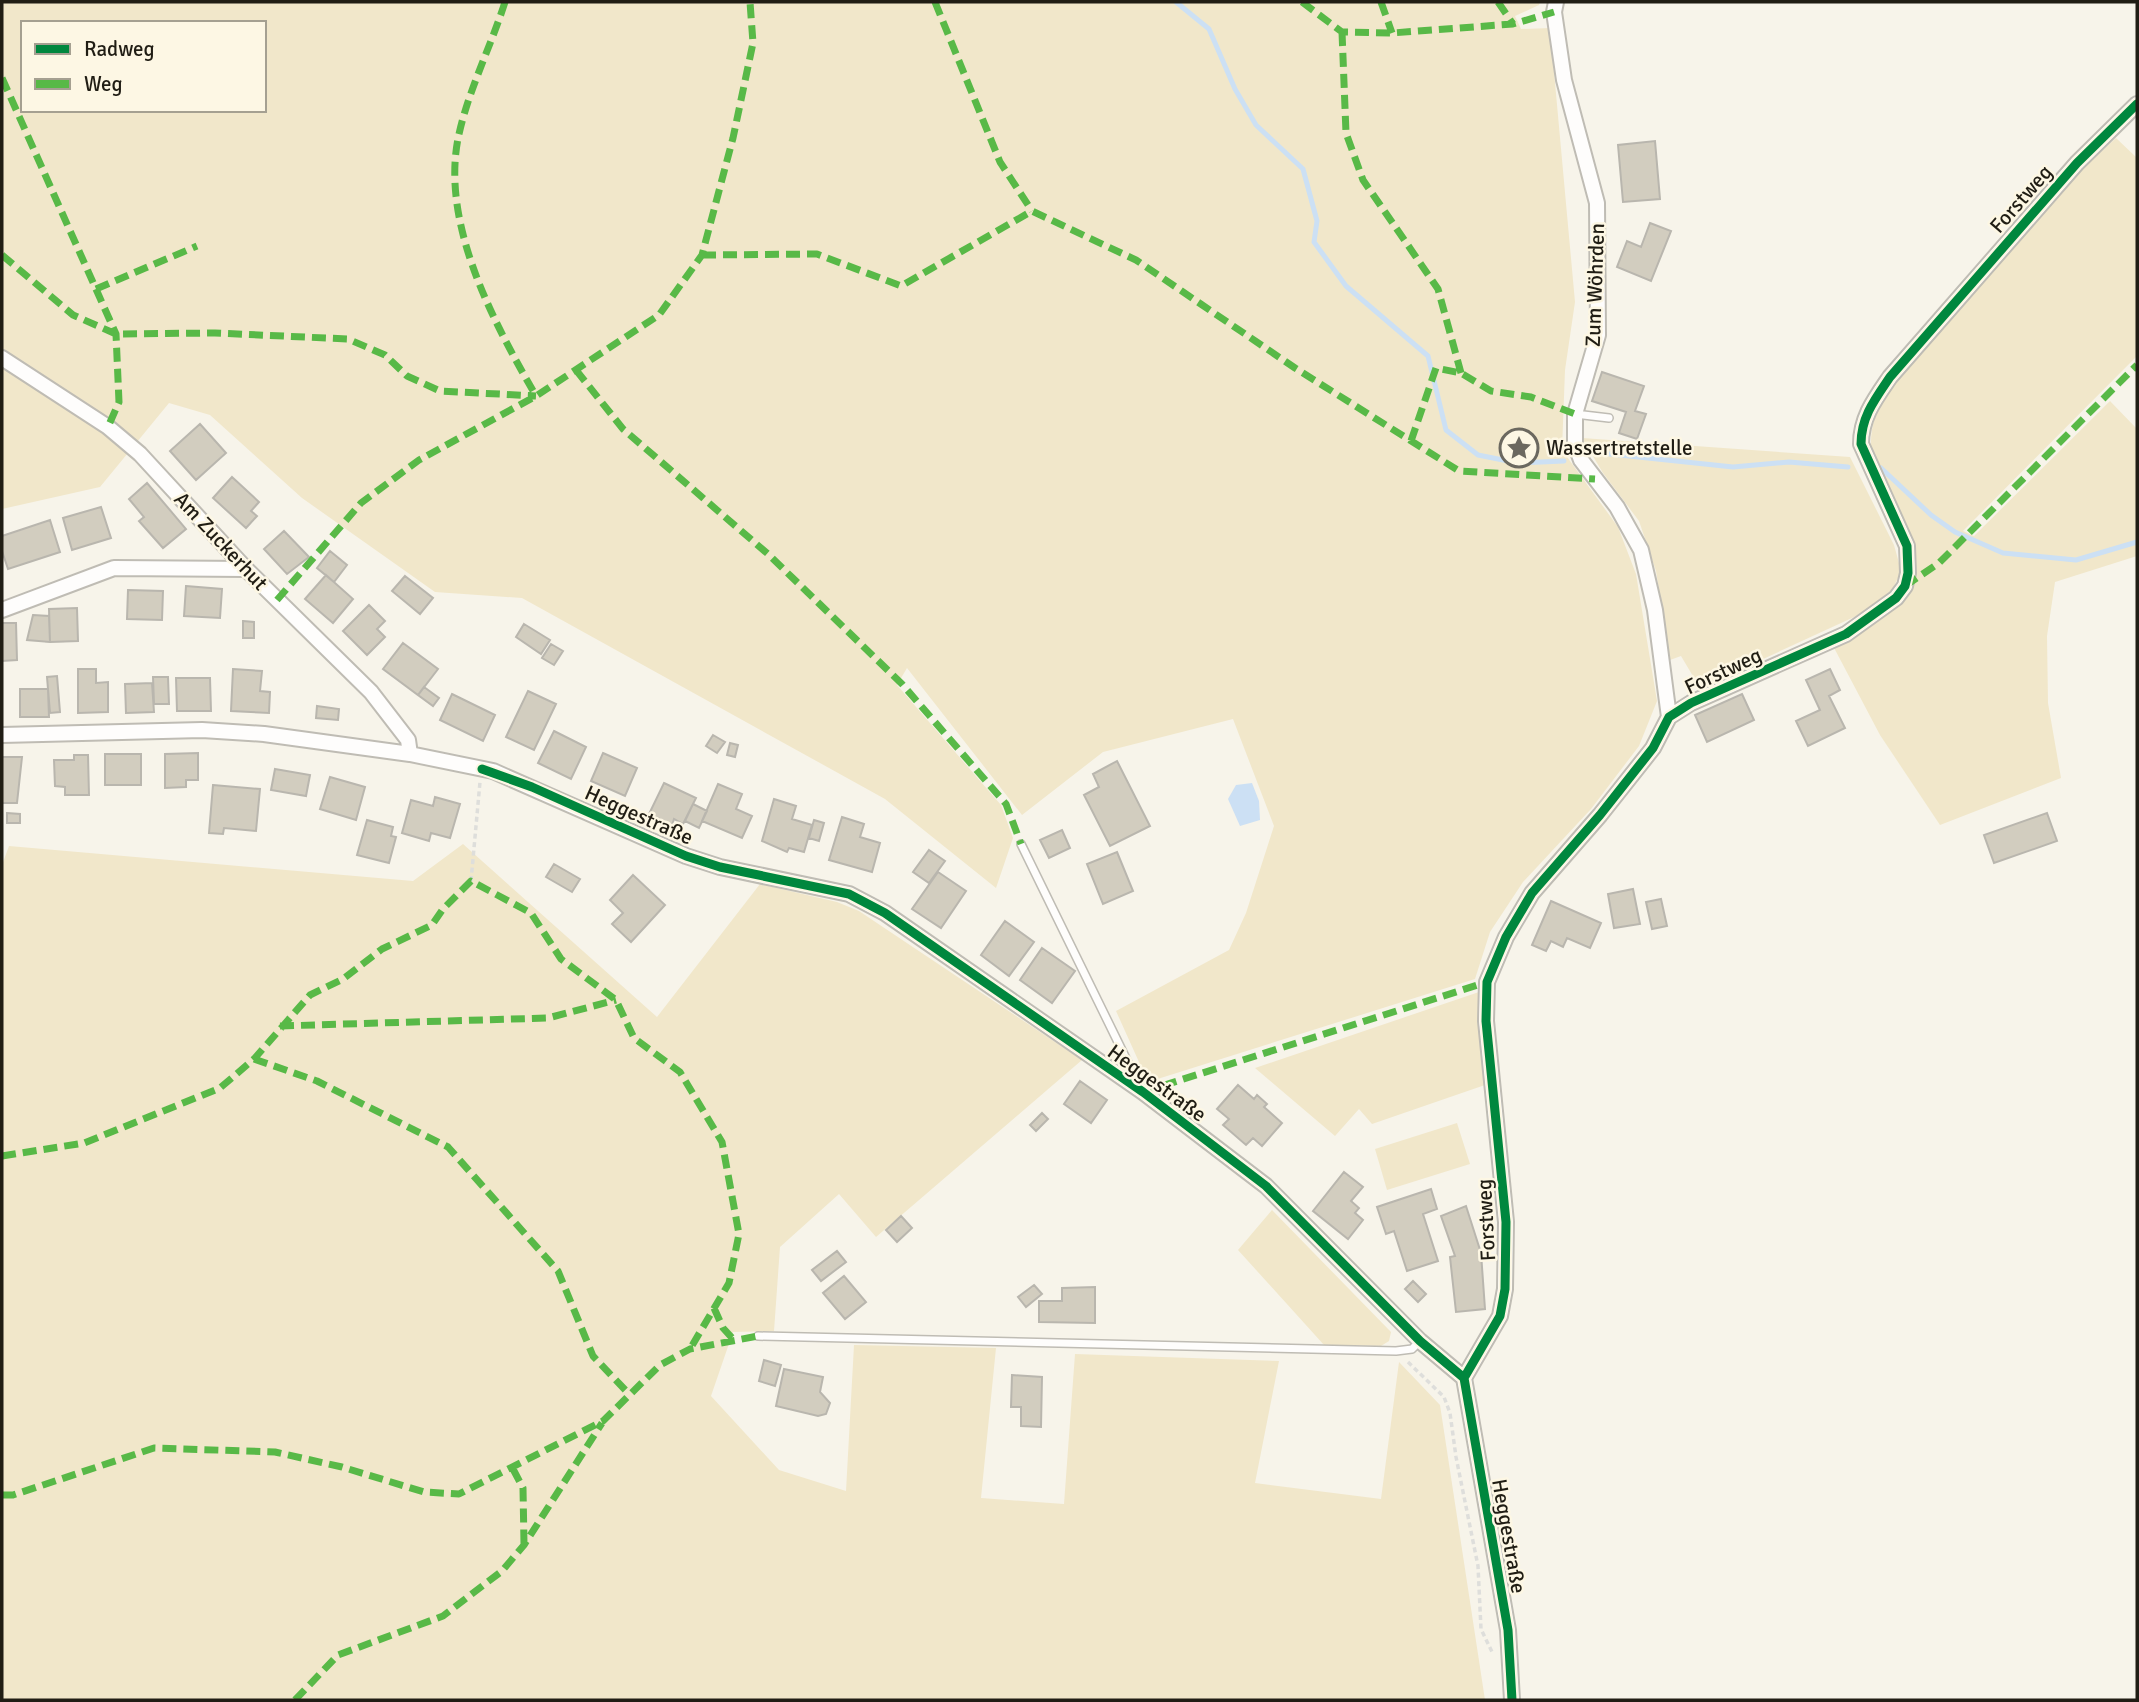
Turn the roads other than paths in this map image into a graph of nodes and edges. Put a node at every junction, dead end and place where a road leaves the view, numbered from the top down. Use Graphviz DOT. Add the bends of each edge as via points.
graph roads {
  1 [pos="1556,2"];
  2 [pos="2137,104"];
  3 [pos="2,358"];
  4 [pos="1575,414"];
  5 [pos="1609,418"];
  6 [pos="246,569"];
  7 [pos="2,610"];
  8 [pos="1669,717"];
  9 [pos="2,735"];
  10 [pos="410,754"];
  11 [pos="1021,844"];
  12 [pos="1143,1092"];
  13 [pos="758,1336"];
  14 [pos="1420,1342"];
  15 [pos="1464,1378"];
  16 [pos="1512,1700"];
  1 -- 4 [label="street, Zum Wöhrden" via="1564,80 1597,203 1598,335"];
  2 -- 8 [label="street, Forstweg" via="2077,163 1869,407 1861,427 1861,444 1907,546 1908,573 1896,598 1846,634"];
  3 -- 6 [label="street, Am Zuckerhut" via="108,427 140,454"];
  4 -- 5 [label="lane"];
  4 -- 8 [label="street, Zum Wöhrden" via="1575,444 1581,460 1617,507 1641,551 1655,610"];
  6 -- 7 [label="street" via="114,568"];
  6 -- 10 [label="street, Am Zuckerhut" via="371,692 408,740"];
  8 -- 15 [label="street, Forstweg" via="1653,748 1601,815 1532,893 1487,982 1486,1021 1506,1222 1506,1289 1500,1316"];
  9 -- 10 [label="street, Heggestraße" via="202,730"];
  10 -- 12 [label="street, Heggestraße" via="482,769 532,787 697,860 849,894 885,913"];
  11 -- 12 [label="lane"];
  12 -- 14 [label="street, Heggestraße" via="1266,1186"];
  13 -- 14 [label="lane" via="1396,1351 1412,1349"];
  14 -- 15 [label="street, Heggestraße"];
  15 -- 16 [label="street, Heggestraße" via="1507,1630"];
}
